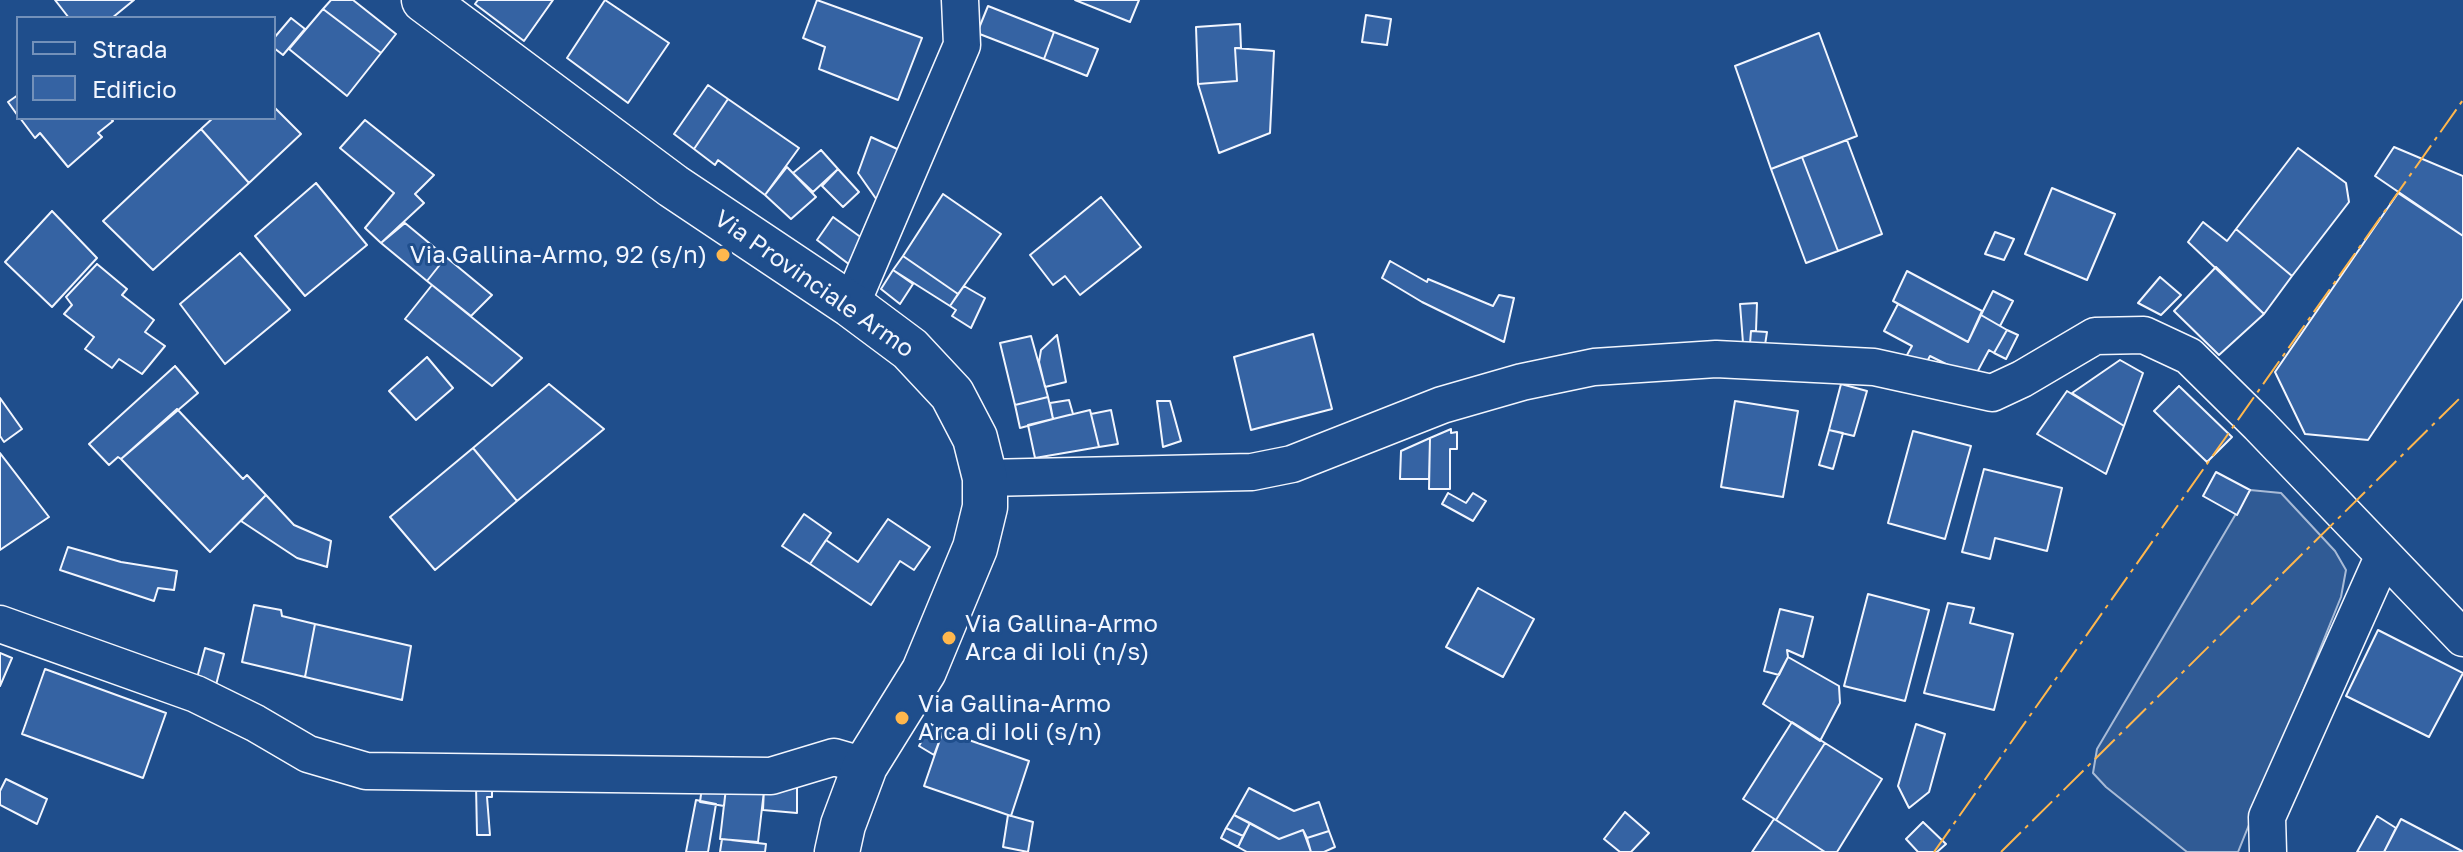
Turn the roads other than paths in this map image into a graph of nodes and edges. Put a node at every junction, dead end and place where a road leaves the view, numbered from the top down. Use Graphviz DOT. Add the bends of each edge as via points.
graph roads {
  1 [pos="424,0"];
  2 [pos="960,0"];
  3 [pos="851,305"];
  4 [pos="985,478"];
  5 [pos="2383,557"];
  6 [pos="0,624"];
  7 [pos="2463,638"];
  8 [pos="865,766"];
  9 [pos="837,852"];
  10 [pos="2268,852"];
  1 -- 3 [label="street, Via Provinciale Armo" via="673,186"];
  2 -- 3 [label="street" via="962,45"];
  3 -- 4 [label="street, Via Provinciale Armo" via="910,349 952,394 975,438"];
  4 -- 5 [label="street" via="1252,472 1292,464 1442,405 1594,367 1716,359 1874,367 1992,393 2095,336 2144,335 2189,356"];
  4 -- 8 [label="street, Via Provinciale Armo" via="985,507 970,561 924,671"];
  5 -- 7 [label="street"];
  5 -- 10 [label="street" via="2267,817"];
  6 -- 8 [label="street" via="196,694 308,754 366,771 771,776 834,757"];
  8 -- 9 [label="street, Via Provinciale Armo"];
}
